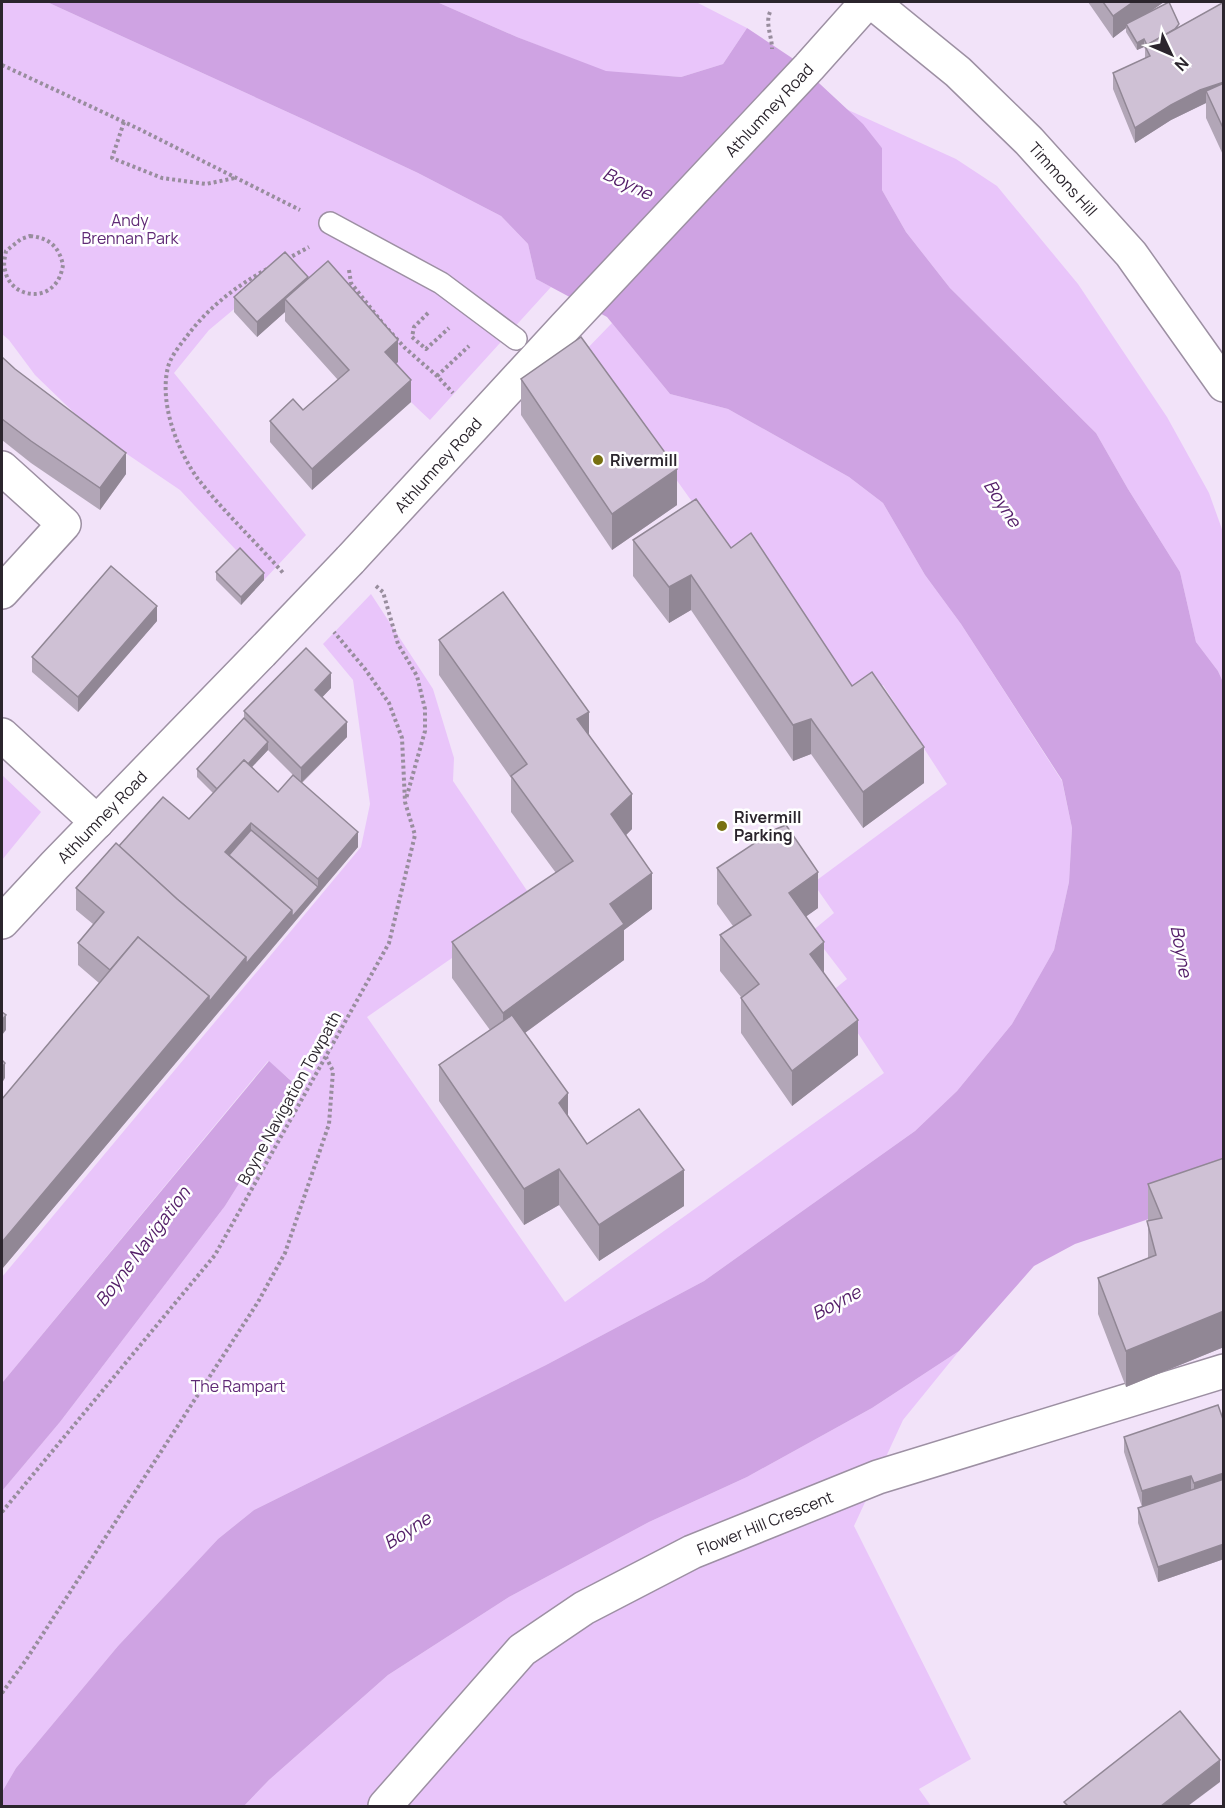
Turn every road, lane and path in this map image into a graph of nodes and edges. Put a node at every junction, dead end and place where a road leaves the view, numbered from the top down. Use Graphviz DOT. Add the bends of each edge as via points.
graph roads {
  1 [pos="867,2"];
  2 [pos="872,2"];
  3 [pos="770,12"];
  4 [pos="772,51"];
  5 [pos="2,65"];
  6 [pos="124,122"];
  7 [pos="236,178"];
  8 [pos="330,223"];
  9 [pos="4,250"];
  10 [pos="286,260"];
  11 [pos="277,264"];
  12 [pos="349,267"];
  13 [pos="435,306"];
  14 [pos="454,324"];
  15 [pos="516,339"];
  16 [pos="474,341"];
  17 [pos="437,376"];
  18 [pos="1224,385"];
  19 [pos="458,399"];
  20 [pos="2,468"];
  21 [pos="270,558"];
  22 [pos="2,592"];
  23 [pos="383,592"];
  24 [pos="343,642"];
  25 [pos="2,735"];
  26 [pos="405,802"];
  27 [pos="97,822"];
  28 [pos="2,922"];
  29 [pos="326,1057"];
  30 [pos="1224,1371"];
  31 [pos="2,1512"];
  32 [pos="2,1693"];
  33 [pos="385,1806"];
  1 -- 27 [label="main road, Athlumney Road, bridge" via="350,560"];
  2 -- 18 [label="main road, Timmons Hill" via="958,72 1029,141 1131,254"];
  3 -- 4 [label="path" via="767,19"];
  5 -- 6 [label="path"];
  6 -- 7 [label="path"];
  6 -- 7 [label="path" via="112,158 162,178 206,184"];
  7 -- 8 [label="path"];
  8 -- 10 [label="path" via="319,240"];
  8 -- 15 [label="lane" via="441,283"];
  9 -- 9 [label="path" via="4,271 14,287 32,295 50,290 56,283 63,265 49,240 30,236"];
  11 -- 21 [label="path" via="241,283 205,314 178,347 168,366 167,381 174,434 190,466"];
  12 -- 17 [label="path" via="351,283 384,325"];
  13 -- 14 [label="path" via="414,327 412,337 426,349"];
  16 -- 17 [label="path"];
  17 -- 19 [label="path"];
  20 -- 22 [label="main road" via="64,524"];
  23 -- 26 [label="path" via="398,644 417,676 424,709 425,731"];
  24 -- 26 [label="path, Boyne Navigation Towpath" via="389,704 402,738"];
  25 -- 27 [label="main road"];
  26 -- 29 [label="path, Boyne Navigation Towpath" via="414,835 389,943"];
  27 -- 28 [label="main road, Athlumney Road"];
  29 -- 31 [label="path, Boyne Navigation Towpath" via="215,1256"];
  29 -- 32 [label="path" via="333,1071 329,1124 285,1253 258,1302"];
  30 -- 33 [label="main road, Flower Hill Crescent" via="878,1477 692,1552 594,1603 522,1650"];
}
